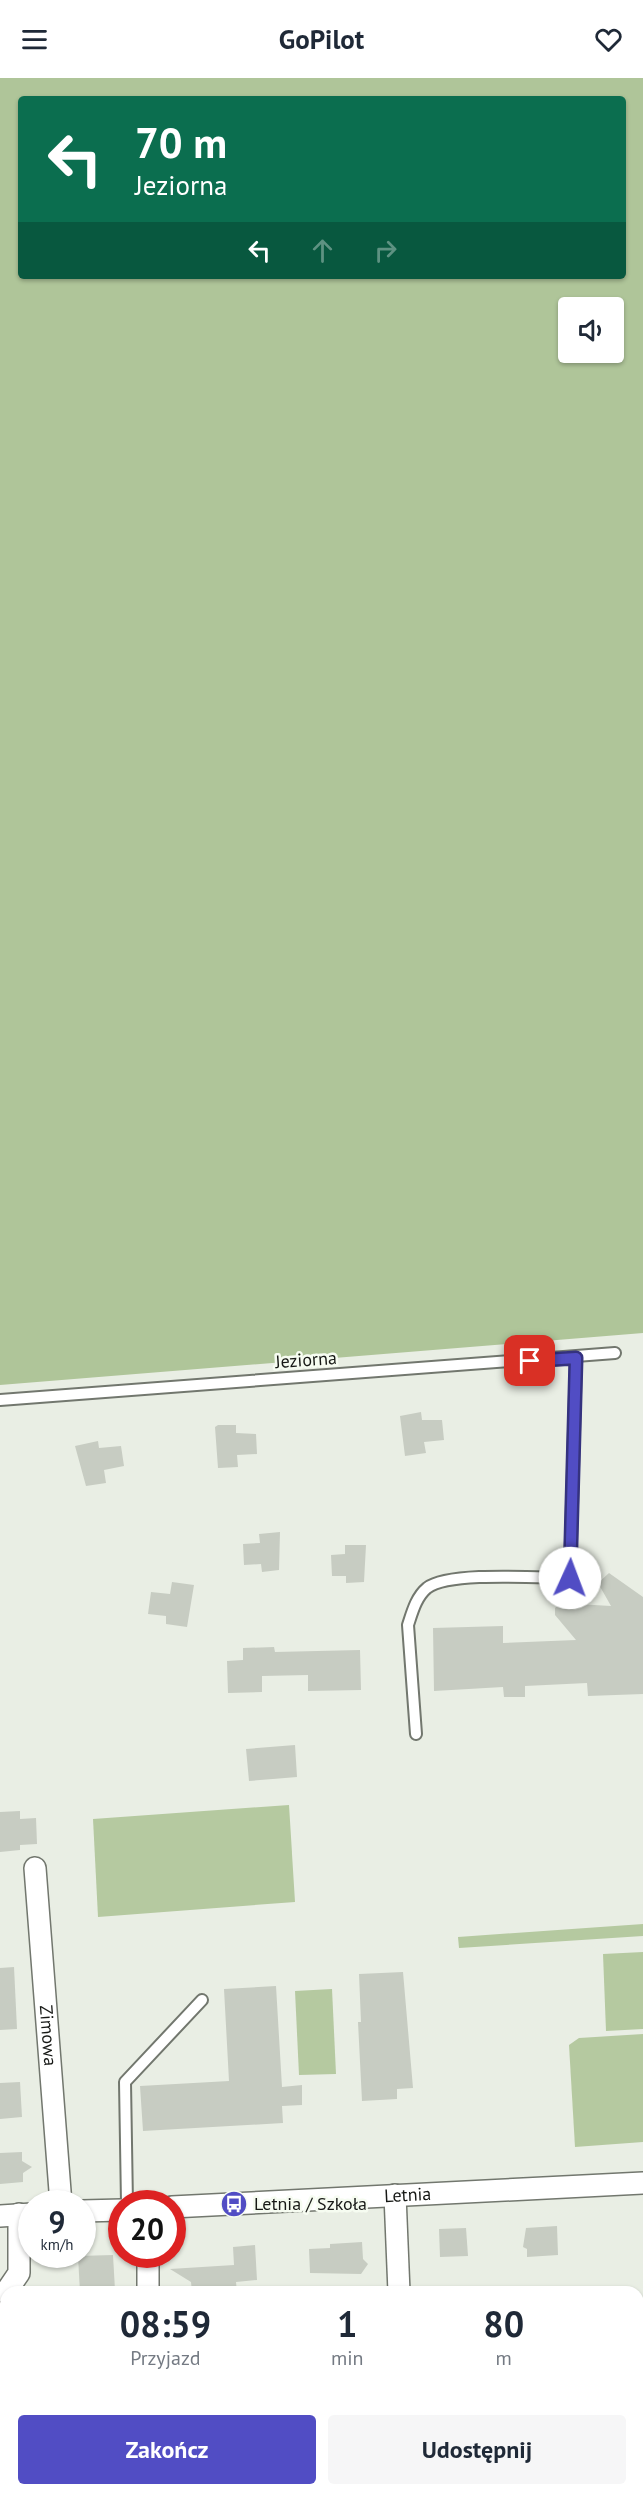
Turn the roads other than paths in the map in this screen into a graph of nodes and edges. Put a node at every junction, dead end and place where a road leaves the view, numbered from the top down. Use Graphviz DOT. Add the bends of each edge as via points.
graph roads {
  1 [pos="615,1353"];
  2 [pos="576,1358"];
  3 [pos="0,1400"];
  4 [pos="416,1734"];
  5 [pos="34,1868"];
  6 [pos="202,2000"];
  7 [pos="643,2183"];
  8 [pos="60,2190"];
  9 [pos="127,2190"];
  10 [pos="395,2195"];
  11 [pos="186,2206"];
  12 [pos="17,2215"];
  13 [pos="148,2268"];
  14 [pos="10,2286"];
  15 [pos="148,2286"];
  16 [pos="399,2286"];
  1 -- 2 [label="lane, Jeziorna"];
  2 -- 3 [label="lane, Jeziorna"];
  2 -- 4 [label="lane" via="570,1578 451,1578 427,1588 413,1608 408,1626"];
  5 -- 8 [label="street, Zimowa"];
  6 -- 9 [label="lane" via="125,2082"];
  7 -- 10 [label="street, Letnia"];
  10 -- 11 [label="street, Letnia"];
  10 -- 16 [label="street"];
  12 -- 14 [label="street" via="19,2273"];
  13 -- 15 [label="street"];
}
